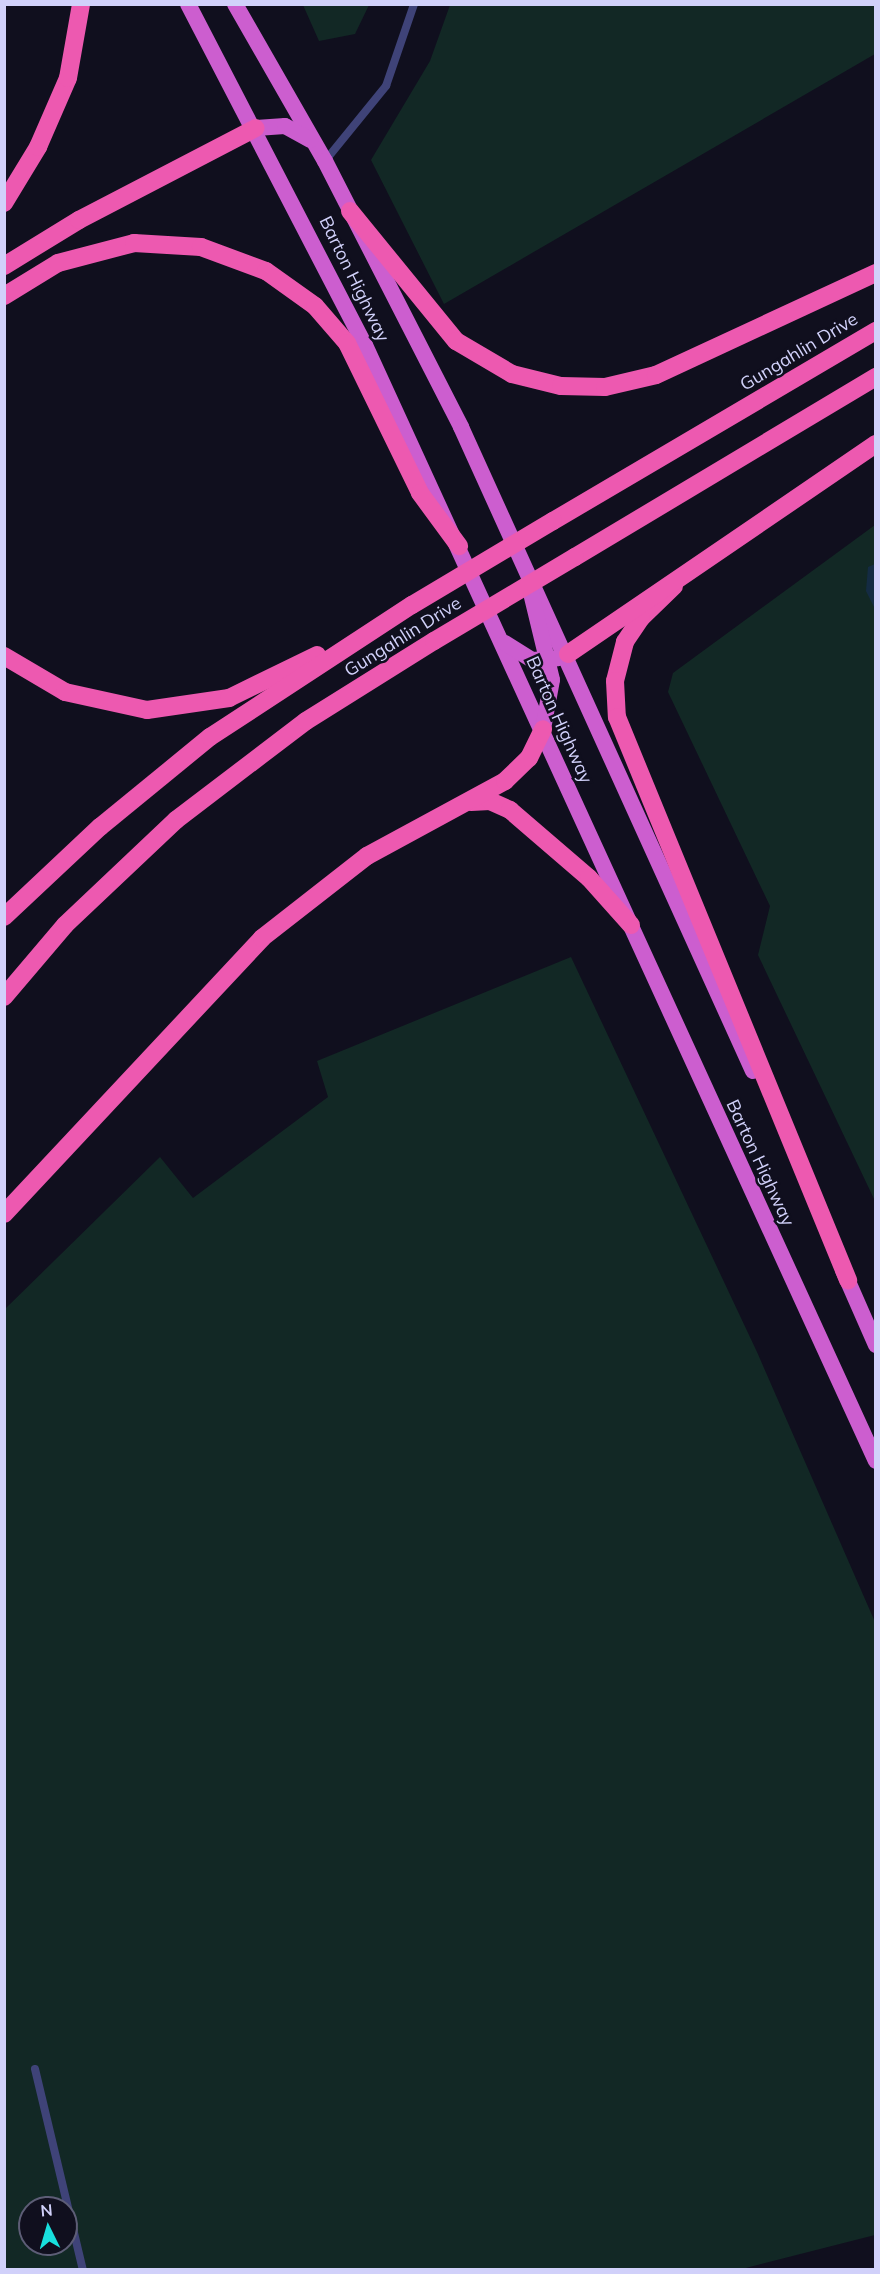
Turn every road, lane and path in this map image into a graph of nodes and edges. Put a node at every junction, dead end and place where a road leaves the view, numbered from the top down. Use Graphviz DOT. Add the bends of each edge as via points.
graph roads {
  1 [pos="81,4"];
  2 [pos="188,4"];
  3 [pos="235,4"];
  4 [pos="414,4"];
  5 [pos="256,128"];
  6 [pos="321,155"];
  7 [pos="4,203"];
  8 [pos="350,212"];
  9 [pos="4,266"];
  10 [pos="876,273"];
  11 [pos="4,296"];
  12 [pos="876,331"];
  13 [pos="876,377"];
  14 [pos="876,444"];
  15 [pos="459,546"];
  16 [pos="519,550"];
  17 [pos="674,586"];
  18 [pos="412,605"];
  19 [pos="501,638"];
  20 [pos="568,654"];
  21 [pos="4,656"];
  22 [pos="549,660"];
  23 [pos="543,729"];
  24 [pos="449,810"];
  25 [pos="4,917"];
  26 [pos="631,925"];
  27 [pos="4,997"];
  28 [pos="4,1214"];
  29 [pos="848,1280"];
  30 [pos="876,1345"];
  31 [pos="876,1461"];
  32 [pos="35,2069"];
  33 [pos="83,2270"];
  1 -- 7 [label="highway" via="64,88 38,147"];
  2 -- 5 [label="highway, Barton Highway"];
  3 -- 6 [label="highway, Barton Highway"];
  4 -- 6 [label="lane" via="386,86"];
  5 -- 6 [label="highway" via="297,129"];
  5 -- 9 [label="highway" via="79,220"];
  5 -- 15 [label="highway, Barton Highway"];
  6 -- 8 [label="highway, Barton Highway"];
  8 -- 10 [label="highway" via="456,341 512,374 561,386 605,387 656,375"];
  8 -- 16 [label="highway, Barton Highway"];
  11 -- 15 [label="highway" via="69,259 134,243 201,247 266,271 309,300 347,343 420,493"];
  12 -- 18 [label="highway, Gungahlin Drive, bridge"];
  13 -- 27 [label="highway, Gungahlin Drive, bridge" via="434,642 235,771 119,870"];
  14 -- 17 [label="highway"];
  15 -- 19 [label="highway, Barton Highway"];
  16 -- 20 [label="highway, Barton Highway"];
  16 -- 22 [label="highway"];
  17 -- 20 [label="highway"];
  17 -- 29 [label="highway" via="641,618 625,642 615,681 617,717"];
  18 -- 21 [label="highway" via="252,689 191,707 147,710 87,700 48,684"];
  18 -- 25 [label="highway, Gungahlin Drive" via="210,737 99,827"];
  19 -- 22 [label="highway" via="526,658"];
  19 -- 23 [label="highway, Barton Highway"];
  20 -- 22 [label="highway"];
  20 -- 29 [label="highway, Barton Highway"];
  22 -- 23 [label="highway" via="552,693"];
  23 -- 24 [label="highway" via="529,758 512,776"];
  23 -- 26 [label="highway, Barton Highway"];
  24 -- 26 [label="highway" via="485,801 504,805 579,869"];
  24 -- 28 [label="highway" via="367,856 262,938"];
  26 -- 31 [label="highway, Barton Highway"];
  29 -- 30 [label="highway, Barton Highway"];
  32 -- 33 [label="lane"];
}
